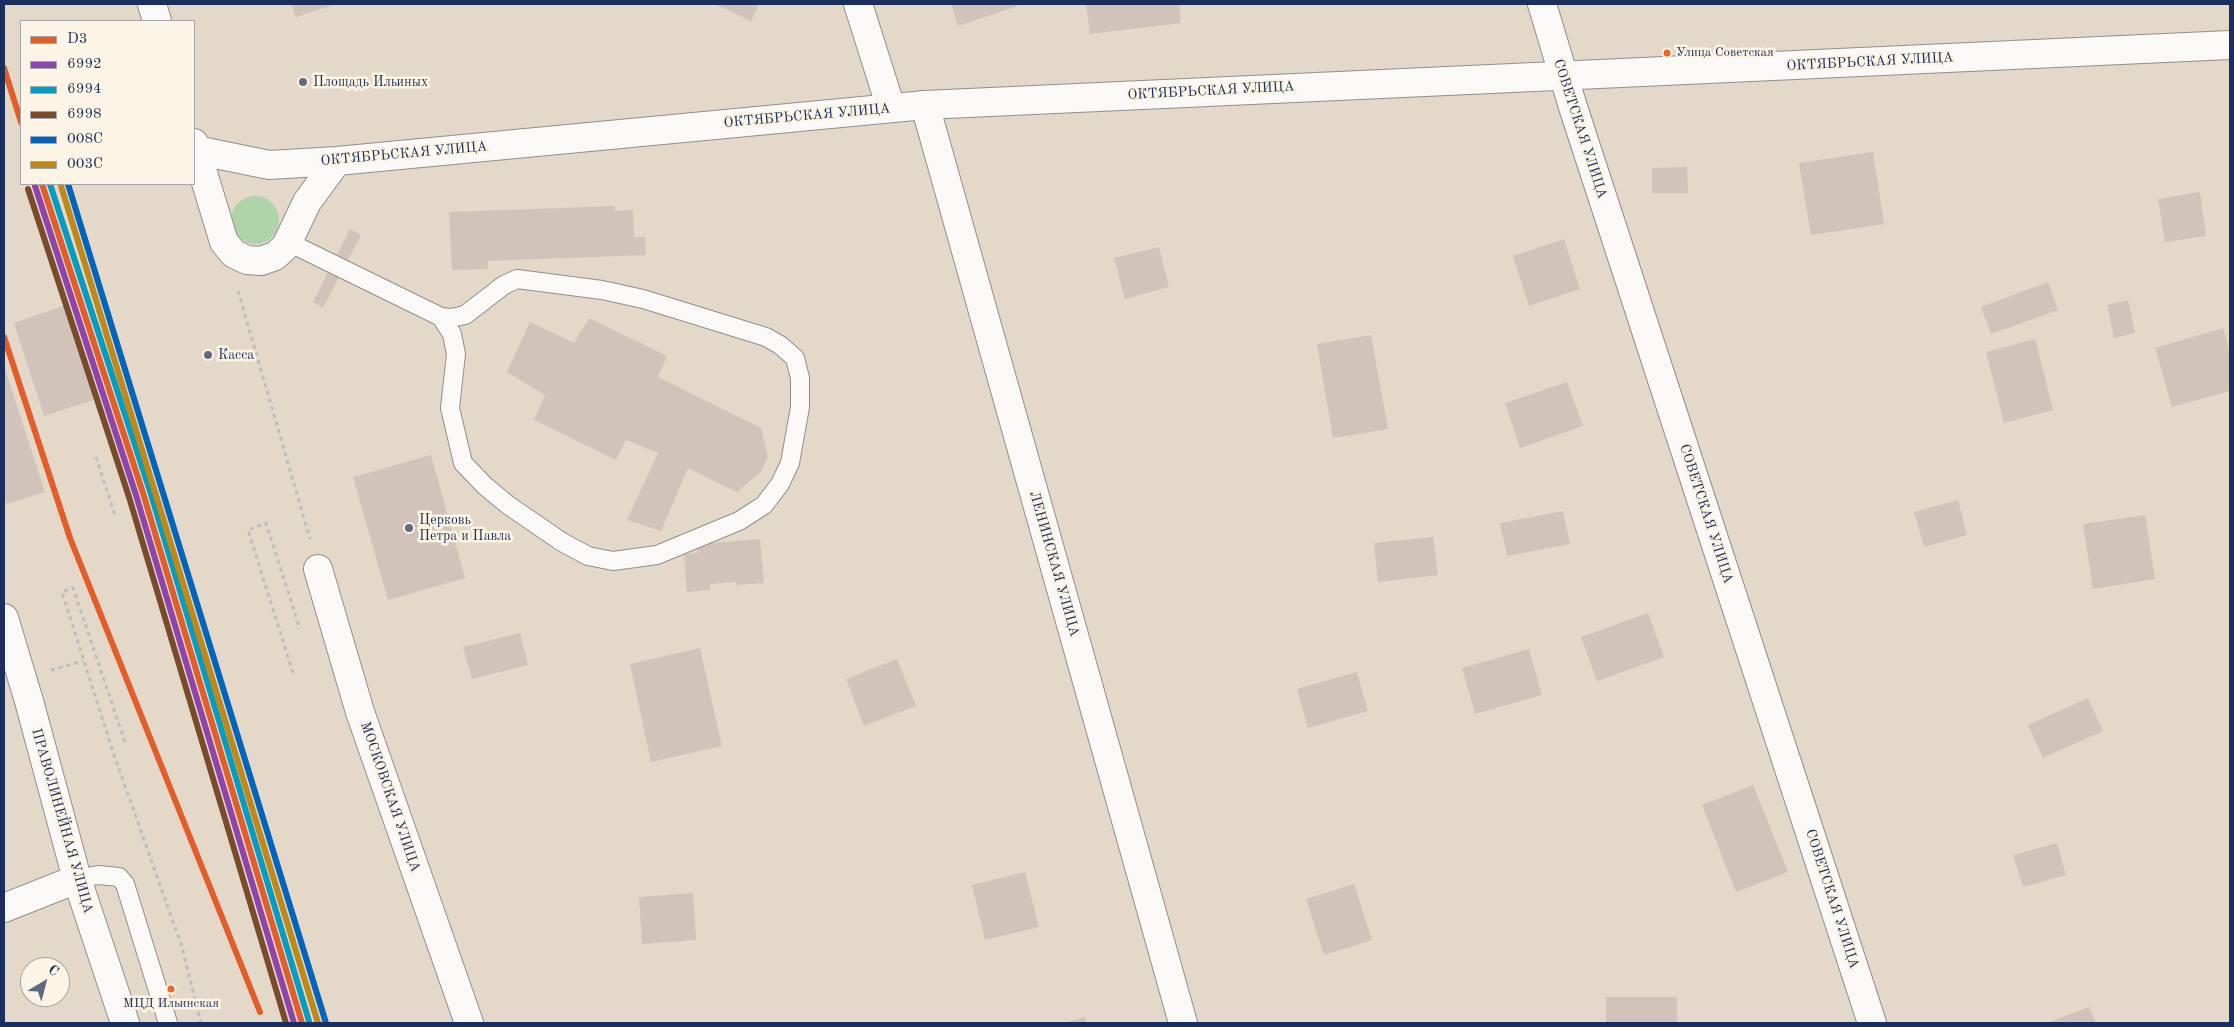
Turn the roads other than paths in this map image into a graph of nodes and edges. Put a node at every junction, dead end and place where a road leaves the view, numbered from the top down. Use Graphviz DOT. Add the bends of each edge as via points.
graph roads {
  1 [pos="152,4"];
  2 [pos="858,4"];
  3 [pos="1542,4"];
  4 [pos="157,20"];
  5 [pos="2230,45"];
  6 [pos="1563,76"];
  7 [pos="926,104"];
  8 [pos="891,108"];
  9 [pos="195,147"];
  10 [pos="337,161"];
  11 [pos="288,242"];
  12 [pos="441,317"];
  13 [pos="318,569"];
  14 [pos="4,618"];
  15 [pos="77,878"];
  16 [pos="4,908"];
  17 [pos="124,1023"];
  18 [pos="168,1023"];
  19 [pos="469,1023"];
  20 [pos="1183,1023"];
  21 [pos="1872,1023"];
  1 -- 4 [label="main road"];
  2 -- 8 [label="main road"];
  3 -- 6 [label="main road, СОВЕТСКАЯ УЛИЦА"];
  5 -- 6 [label="main road, ОКТЯБРЬСКАЯ УЛИЦА"];
  6 -- 7 [label="main road, ОКТЯБРЬСКАЯ УЛИЦА"];
  6 -- 21 [label="main road, СОВЕТСКАЯ УЛИЦА"];
  7 -- 8 [label="main road, ОКТЯБРЬСКАЯ УЛИЦА"];
  7 -- 20 [label="main road, ЛЕНИНСКАЯ УЛИЦА"];
  8 -- 10 [label="main road, ОКТЯБРЬСКАЯ УЛИЦА"];
  9 -- 10 [label="main road, ОКТЯБРЬСКАЯ УЛИЦА" via="269,165"];
  9 -- 11 [label="main road" via="224,242 234,254 247,260 261,261 275,256"];
  10 -- 11 [label="main road" via="307,202"];
  11 -- 12 [label="lane"];
  12 -- 12 [label="lane" via="465,315 517,279 627,295 766,337 795,358 800,378 800,407 790,463 780,484 764,505 739,521 657,555 613,561 588,556 508,505 463,463 450,408 456,354 452,334"];
  13 -- 19 [label="main road, МОСКОВСКАЯ УЛИЦА" via="360,712"];
  14 -- 15 [label="main road, ПРАВОЛИНЕЙНАЯ УЛИЦА"];
  15 -- 16 [label="main road"];
  15 -- 17 [label="main road, ПРАВОЛИНЕЙНАЯ УЛИЦА"];
  15 -- 18 [label="lane" via="119,877 125,884"];
}
